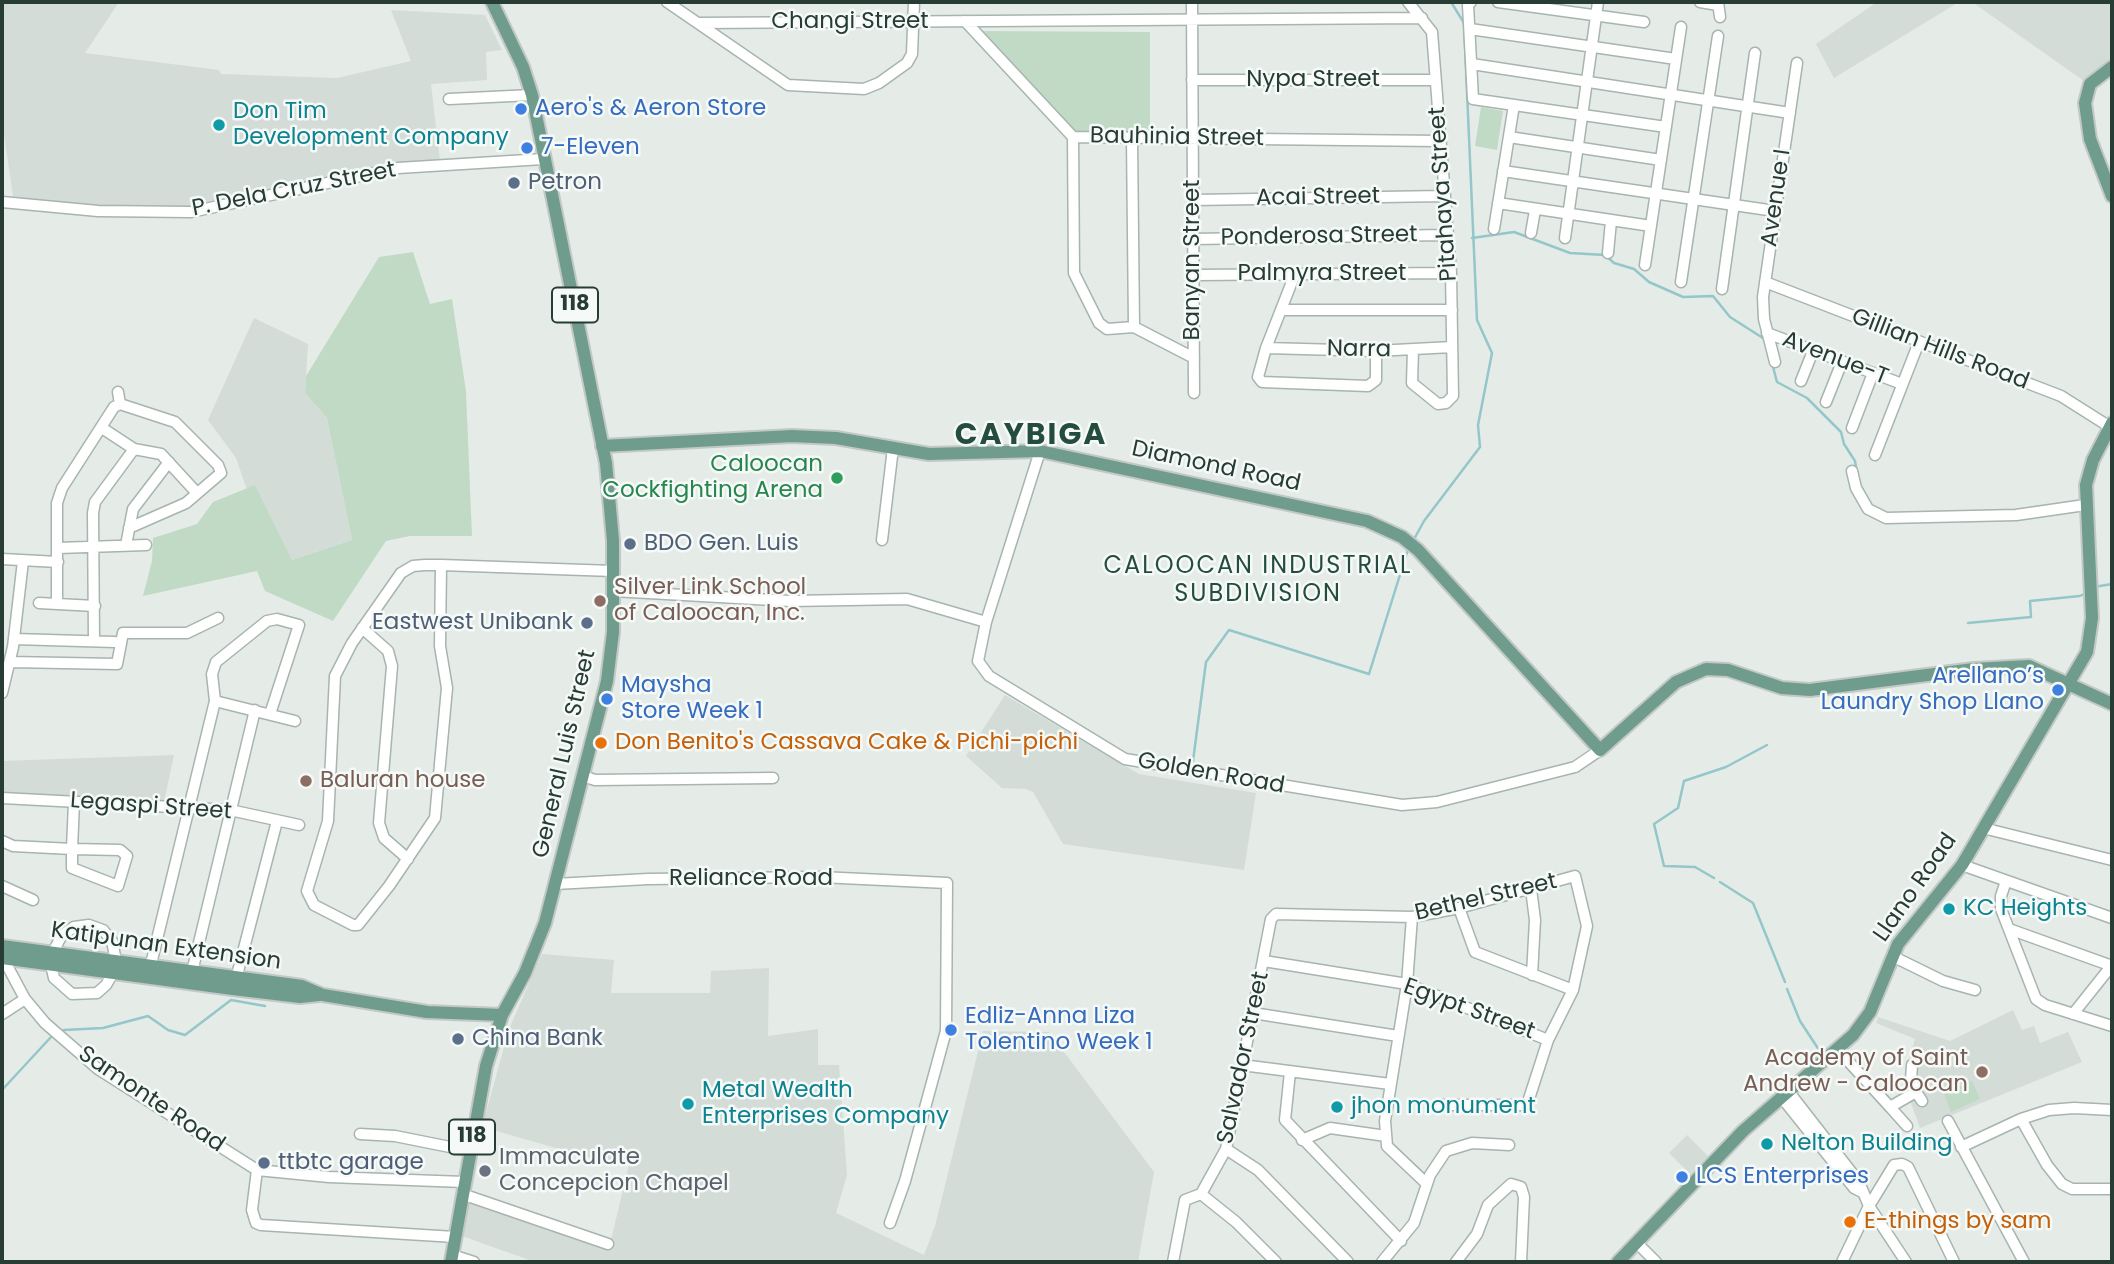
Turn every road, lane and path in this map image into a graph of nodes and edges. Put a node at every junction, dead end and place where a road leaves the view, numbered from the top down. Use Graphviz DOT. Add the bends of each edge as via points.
graph roads {
  1 [pos="492,2"];
  2 [pos="667,2"];
  3 [pos="914,2"];
  4 [pos="1192,2"];
  5 [pos="1408,2"];
  6 [pos="1471,2"];
  7 [pos="1498,2"];
  8 [pos="1598,2"];
  9 [pos="1700,2"];
  10 [pos="1531,4"];
  11 [pos="1718,4"];
  12 [pos="1563,6"];
  13 [pos="1596,16"];
  14 [pos="1720,17"];
  15 [pos="1422,18"];
  16 [pos="1192,20"];
  17 [pos="965,21"];
  18 [pos="914,22"];
  19 [pos="1644,22"];
  20 [pos="699,23"];
  21 [pos="1681,27"];
  22 [pos="1470,29"];
  23 [pos="1718,36"];
  24 [pos="1592,47"];
  25 [pos="1755,53"];
  26 [pos="1676,59"];
  27 [pos="1797,63"];
  28 [pos="1472,64"];
  29 [pos="2112,67"];
  30 [pos="1192,79"];
  31 [pos="1435,79"];
  32 [pos="1587,82"];
  33 [pos="1671,94"];
  34 [pos="532,95"];
  35 [pos="449,100"];
  36 [pos="1709,100"];
  37 [pos="1514,105"];
  38 [pos="1748,106"];
  39 [pos="1790,113"];
  40 [pos="1582,115"];
  41 [pos="1666,127"];
  42 [pos="1073,136"];
  43 [pos="1508,137"];
  44 [pos="1132,139"];
  45 [pos="1193,139"];
  46 [pos="1439,141"];
  47 [pos="1578,148"];
  48 [pos="543,159"];
  49 [pos="1661,159"];
  50 [pos="1503,172"];
  51 [pos="1573,182"];
  52 [pos="1656,194"];
  53 [pos="1444,196"];
  54 [pos="2112,196"];
  55 [pos="1193,200"];
  56 [pos="1694,200"];
  57 [pos="2,202"];
  58 [pos="1498,203"];
  59 [pos="1734,205"];
  60 [pos="1535,210"];
  61 [pos="1775,211"];
  62 [pos="1568,215"];
  63 [pos="1611,221"];
  64 [pos="1651,226"];
  65 [pos="1494,229"];
  66 [pos="1531,233"];
  67 [pos="1445,235"];
  68 [pos="1565,238"];
  69 [pos="1193,239"];
  70 [pos="1608,253"];
  71 [pos="1645,265"];
  72 [pos="1451,273"];
  73 [pos="1295,274"];
  74 [pos="1194,275"];
  75 [pos="1682,282"];
  76 [pos="1765,282"];
  77 [pos="1722,289"];
  78 [pos="1282,310"];
  79 [pos="1452,310"];
  80 [pos="1134,327"];
  81 [pos="1767,333"];
  82 [pos="1919,342"];
  83 [pos="1452,347"];
  84 [pos="1266,348"];
  85 [pos="1413,350"];
  86 [pos="1376,351"];
  87 [pos="1813,351"];
  88 [pos="1194,358"];
  89 [pos="1775,362"];
  90 [pos="1842,362"];
  91 [pos="1873,373"];
  92 [pos="1801,381"];
  93 [pos="1902,384"];
  94 [pos="118,392"];
  95 [pos="1194,393"];
  96 [pos="1826,402"];
  97 [pos="120,404"];
  98 [pos="2111,425"];
  99 [pos="102,428"];
  100 [pos="1852,428"];
  101 [pos="603,446"];
  102 [pos="134,449"];
  103 [pos="893,449"];
  104 [pos="1041,451"];
  105 [pos="1875,455"];
  106 [pos="169,463"];
  107 [pos="1852,471"];
  108 [pos="196,492"];
  109 [pos="2085,505"];
  110 [pos="129,528"];
  111 [pos="882,540"];
  112 [pos="126,545"];
  113 [pos="146,545"];
  114 [pos="58,548"];
  115 [pos="94,548"];
  116 [pos="2,559"];
  117 [pos="23,561"];
  118 [pos="58,562"];
  119 [pos="441,565"];
  120 [pos="613,571"];
  121 [pos="613,591"];
  122 [pos="39,603"];
  123 [pos="57,603"];
  124 [pos="95,606"];
  125 [pos="218,618"];
  126 [pos="986,622"];
  127 [pos="362,628"];
  128 [pos="94,641"];
  129 [pos="115,642"];
  130 [pos="9,644"];
  131 [pos="10,662"];
  132 [pos="2070,683"];
  133 [pos="2,693"];
  134 [pos="215,701"];
  135 [pos="2111,703"];
  136 [pos="255,710"];
  137 [pos="270,713"];
  138 [pos="295,721"];
  139 [pos="1601,750"];
  140 [pos="583,776"];
  141 [pos="773,778"];
  142 [pos="2,798"];
  143 [pos="74,802"];
  144 [pos="187,810"];
  145 [pos="230,810"];
  146 [pos="277,821"];
  147 [pos="299,825"];
  148 [pos="1983,828"];
  149 [pos="2,841"];
  150 [pos="72,849"];
  151 [pos="408,859"];
  152 [pos="2112,860"];
  153 [pos="1962,865"];
  154 [pos="2006,881"];
  155 [pos="555,884"];
  156 [pos="2,886"];
  157 [pos="1531,890"];
  158 [pos="33,900"];
  159 [pos="1459,908"];
  160 [pos="1412,917"];
  161 [pos="2112,918"];
  162 [pos="1272,919"];
  163 [pos="2009,929"];
  164 [pos="2,946"];
  165 [pos="1892,956"];
  166 [pos="2,957"];
  167 [pos="52,959"];
  168 [pos="1264,961"];
  169 [pos="151,964"];
  170 [pos="2112,966"];
  171 [pos="114,967"];
  172 [pos="193,970"];
  173 [pos="1532,975"];
  174 [pos="190,983"];
  175 [pos="234,983"];
  176 [pos="1407,984"];
  177 [pos="1573,990"];
  178 [pos="1975,990"];
  179 [pos="25,999"];
  180 [pos="1253,1013"];
  181 [pos="2,1014"];
  182 [pos="2073,1014"];
  183 [pos="502,1015"];
  184 [pos="2112,1026"];
  185 [pos="1398,1036"];
  186 [pos="1549,1040"];
  187 [pos="1839,1051"];
  188 [pos="1242,1065"];
  189 [pos="1912,1065"];
  190 [pos="1290,1072"];
  191 [pos="1390,1084"];
  192 [pos="1916,1092"];
  193 [pos="1786,1095"];
  194 [pos="1922,1101"];
  195 [pos="1440,1105"];
  196 [pos="1890,1107"];
  197 [pos="2112,1110"];
  198 [pos="2021,1119"];
  199 [pos="1948,1121"];
  200 [pos="1907,1126"];
  201 [pos="360,1134"];
  202 [pos="1386,1136"];
  203 [pos="1302,1140"];
  204 [pos="1509,1145"];
  205 [pos="1961,1147"];
  206 [pos="1226,1149"];
  207 [pos="470,1151"];
  208 [pos="257,1170"];
  209 [pos="1427,1184"];
  210 [pos="463,1188"];
  211 [pos="2112,1189"];
  212 [pos="1201,1194"];
  213 [pos="1869,1206"];
  214 [pos="890,1223"];
  215 [pos="455,1237"];
  216 [pos="1401,1241"];
  217 [pos="1636,1242"];
  218 [pos="608,1244"];
  219 [pos="1848,1251"];
  220 [pos="451,1259"];
  221 [pos="474,1262"];
  222 [pos="1173,1262"];
  223 [pos="1276,1262"];
  224 [pos="1348,1262"];
  225 [pos="1382,1262"];
  226 [pos="1456,1262"];
  227 [pos="1521,1262"];
  228 [pos="1618,1262"];
  229 [pos="1656,1262"];
  230 [pos="1842,1262"];
  231 [pos="1855,1262"];
  232 [pos="1906,1262"];
  233 [pos="1954,1262"];
  234 [pos="2024,1262"];
  1 -- 34 [label="main road, General Luis Street / 118"];
  2 -- 20 [label="street"];
  3 -- 18 [label="street"];
  4 -- 16 [label="street, Banyan Street"];
  5 -- 15 [label="street, Pitahaya Street"];
  6 -- 22 [label="street"];
  7 -- 10 [label="street"];
  8 -- 13 [label="street"];
  9 -- 11 [label="street"];
  10 -- 12 [label="street"];
  11 -- 14 [label="street"];
  12 -- 13 [label="street"];
  13 -- 19 [label="street"];
  13 -- 24 [label="street"];
  15 -- 16 [label="street, Changi Street"];
  15 -- 31 [label="street, Pitahaya Street" via="1432,32"];
  16 -- 17 [label="street, Changi Street"];
  16 -- 30 [label="street, Banyan Street"];
  17 -- 18 [label="street, Changi Street"];
  17 -- 42 [label="street, Bauhinia Street"];
  18 -- 20 [label="street, Changi Street"];
  18 -- 20 [label="street" via="907,63 863,89 788,85"];
  21 -- 26 [label="street"];
  22 -- 24 [label="street"];
  22 -- 28 [label="street"];
  23 -- 36 [label="street"];
  24 -- 26 [label="street"];
  24 -- 32 [label="street"];
  25 -- 38 [label="street"];
  26 -- 33 [label="street"];
  27 -- 39 [label="street, Avenue I"];
  28 -- 32 [label="street"];
  28 -- 37 [label="street" via="1473,99"];
  29 -- 54 [label="main road" via="2090,84 2085,103 2091,139"];
  30 -- 31 [label="street, Nypa Street"];
  30 -- 45 [label="street, Banyan Street"];
  31 -- 46 [label="street, Pitahaya Street"];
  32 -- 33 [label="street"];
  32 -- 40 [label="street"];
  33 -- 36 [label="street"];
  33 -- 41 [label="street"];
  34 -- 35 [label="street"];
  34 -- 48 [label="main road, General Luis Street / 118"];
  36 -- 38 [label="street"];
  36 -- 56 [label="street"];
  37 -- 40 [label="street"];
  37 -- 43 [label="street"];
  38 -- 39 [label="street"];
  38 -- 59 [label="street"];
  39 -- 61 [label="street, Avenue I"];
  40 -- 41 [label="street"];
  40 -- 47 [label="street"];
  41 -- 49 [label="street"];
  42 -- 44 [label="street, Bauhinia Street"];
  42 -- 80 [label="street" via="1074,273 1099,323 1107,330"];
  43 -- 47 [label="street"];
  43 -- 50 [label="street"];
  44 -- 45 [label="street, Bauhinia Street"];
  44 -- 80 [label="street"];
  45 -- 46 [label="street, Bauhinia Street"];
  45 -- 55 [label="street, Banyan Street"];
  46 -- 53 [label="street, Pitahaya Street"];
  47 -- 49 [label="street"];
  47 -- 51 [label="street"];
  48 -- 57 [label="street, P. Dela Cruz Street" via="398,168 191,212 98,211"];
  48 -- 101 [label="main road, General Luis Street / 118"];
  49 -- 52 [label="street"];
  50 -- 51 [label="street"];
  50 -- 58 [label="street"];
  51 -- 52 [label="street"];
  51 -- 62 [label="street"];
  52 -- 56 [label="street"];
  52 -- 64 [label="street"];
  53 -- 55 [label="street, Acai Street"];
  53 -- 67 [label="street, Pitahaya Street"];
  55 -- 69 [label="street, Banyan Street"];
  56 -- 59 [label="street"];
  56 -- 75 [label="street"];
  58 -- 60 [label="street"];
  58 -- 65 [label="street"];
  59 -- 61 [label="street"];
  59 -- 77 [label="street"];
  60 -- 62 [label="street"];
  60 -- 66 [label="street"];
  61 -- 76 [label="street, Avenue I"];
  62 -- 63 [label="street"];
  62 -- 68 [label="street"];
  63 -- 64 [label="street"];
  63 -- 70 [label="street"];
  64 -- 71 [label="street"];
  67 -- 69 [label="street, Ponderosa Street"];
  67 -- 72 [label="street, Pitahaya Street"];
  69 -- 74 [label="street, Banyan Street"];
  72 -- 73 [label="street, Palmyra Street"];
  72 -- 79 [label="street, Pitahaya Street"];
  73 -- 74 [label="street, Palmyra Street"];
  73 -- 78 [label="street"];
  74 -- 88 [label="street, Banyan Street"];
  76 -- 81 [label="street, Avenue I"];
  76 -- 82 [label="street, Gillian Hills Road"];
  78 -- 79 [label="street"];
  78 -- 84 [label="street"];
  79 -- 83 [label="street, Pitahaya Street"];
  80 -- 88 [label="street"];
  81 -- 87 [label="street, Avenue-T"];
  81 -- 89 [label="street, Avenue I"];
  82 -- 93 [label="street"];
  82 -- 98 [label="street, Gillian Hills Road" via="2062,396"];
  83 -- 85 [label="street, Narra"];
  83 -- 85 [label="street, Pitahaya Street" via="1453,396 1438,404 1412,383"];
  84 -- 86 [label="street, Narra"];
  84 -- 86 [label="street" via="1258,377 1281,385 1368,386 1376,380"];
  85 -- 86 [label="street, Narra"];
  87 -- 90 [label="street, Avenue-T"];
  87 -- 92 [label="street"];
  88 -- 95 [label="street, Banyan Street"];
  90 -- 91 [label="street, Avenue-T"];
  90 -- 96 [label="street"];
  91 -- 93 [label="street, Avenue-T"];
  91 -- 100 [label="street"];
  93 -- 105 [label="street"];
  94 -- 97 [label="street"];
  97 -- 99 [label="street"];
  97 -- 108 [label="street" via="175,422 218,466 217,480"];
  98 -- 109 [label="main road, Llano Road" via="2089,471"];
  99 -- 102 [label="street"];
  99 -- 114 [label="street" via="60,496"];
  101 -- 103 [label="main road, Diamond Road" via="792,436 836,438"];
  101 -- 120 [label="main road, General Luis Street / 118" via="611,502"];
  102 -- 106 [label="street" via="161,454"];
  102 -- 115 [label="street" via="95,502"];
  103 -- 104 [label="main road, Diamond Road" via="929,454"];
  103 -- 111 [label="street"];
  104 -- 126 [label="street, Golden Road"];
  104 -- 139 [label="main road, Diamond Road" via="1367,521 1411,544"];
  106 -- 108 [label="street"];
  106 -- 110 [label="street" via="133,509"];
  107 -- 109 [label="street" via="1868,509 1886,518 2016,514"];
  108 -- 110 [label="street" via="180,506"];
  109 -- 132 [label="main road, Llano Road" via="2092,628 2087,652"];
  110 -- 112 [label="street"];
  112 -- 113 [label="street"];
  112 -- 115 [label="street"];
  114 -- 115 [label="street"];
  114 -- 118 [label="street"];
  115 -- 124 [label="street"];
  116 -- 117 [label="street"];
  117 -- 118 [label="street"];
  117 -- 130 [label="street"];
  118 -- 123 [label="street"];
  119 -- 120 [label="street"];
  119 -- 127 [label="street" via="413,566 401,573"];
  119 -- 151 [label="street" via="440,646 447,688 435,818"];
  120 -- 121 [label="main road, General Luis Street / 118"];
  121 -- 126 [label="street" via="790,601 907,600"];
  121 -- 140 [label="main road, General Luis Street / 118" via="612,651"];
  122 -- 123 [label="street"];
  123 -- 124 [label="street"];
  124 -- 128 [label="street"];
  125 -- 131 [label="street" via="187,633 124,633 117,664"];
  126 -- 139 [label="street, Golden Road" via="977,653 983,670 1125,759 1402,805 1437,802 1575,767"];
  127 -- 151 [label="street" via="388,651 391,666 379,823 384,838"];
  127 -- 151 [label="street" via="335,676 328,821 308,883 309,899 358,925"];
  128 -- 129 [label="street"];
  128 -- 130 [label="street"];
  130 -- 131 [label="street"];
  131 -- 133 [label="street"];
  132 -- 135 [label="main road"];
  132 -- 139 [label="main road" via="2029,666 2011,666 1795,690 1728,670 1706,669 1676,682"];
  132 -- 148 [label="main road, Llano Road"];
  134 -- 136 [label="street"];
  134 -- 137 [label="street" via="212,674 216,662 267,621 299,625"];
  134 -- 144 [label="street"];
  136 -- 137 [label="street"];
  136 -- 145 [label="street"];
  137 -- 138 [label="street"];
  140 -- 141 [label="street" via="596,780"];
  140 -- 155 [label="main road, General Luis Street / 118"];
  142 -- 143 [label="street, Legaspi Street"];
  143 -- 144 [label="street, Legaspi Street"];
  143 -- 150 [label="street"];
  144 -- 145 [label="street, Legaspi Street"];
  144 -- 169 [label="street"];
  145 -- 146 [label="street, Legaspi Street"];
  145 -- 172 [label="street"];
  146 -- 147 [label="street, Legaspi Street"];
  146 -- 175 [label="street"];
  148 -- 152 [label="street"];
  148 -- 153 [label="main road, Llano Road"];
  149 -- 150 [label="street" via="13,846"];
  150 -- 150 [label="street" via="72,868 113,886 121,883 125,852"];
  153 -- 154 [label="street"];
  153 -- 165 [label="main road, Llano Road"];
  154 -- 161 [label="street"];
  154 -- 163 [label="street" via="2000,902"];
  155 -- 183 [label="main road, General Luis Street / 118" via="538,943"];
  155 -- 214 [label="street, Reliance Road" via="820,877 947,883 946,1031"];
  156 -- 158 [label="street"];
  157 -- 159 [label="street, Bethel Street"];
  157 -- 173 [label="street" via="1535,920"];
  157 -- 177 [label="street, Bethel Street" via="1575,876 1587,926"];
  159 -- 160 [label="street, Bethel Street"];
  159 -- 173 [label="street" via="1475,953"];
  160 -- 162 [label="street, Bethel Street" via="1276,914"];
  160 -- 176 [label="street"];
  162 -- 168 [label="street, Salvador Street"];
  163 -- 170 [label="street"];
  163 -- 182 [label="street" via="2036,999"];
  164 -- 167 [label="main road, Katipunan Extension"];
  165 -- 178 [label="street" via="1943,981"];
  165 -- 187 [label="main road, Llano Road" via="1867,1016"];
  166 -- 167 [label="main road, Katipunan Extension"];
  166 -- 179 [label="street, Samonte Road"];
  167 -- 171 [label="main road, Katipunan Extension"];
  167 -- 171 [label="street" via="54,978 62,988 85,996 106,985"];
  167 -- 171 [label="street" via="62,935 89,925 103,930 112,941"];
  168 -- 176 [label="street, Egypt Street"];
  168 -- 180 [label="street, Salvador Street"];
  169 -- 171 [label="main road, Katipunan Extension"];
  169 -- 172 [label="main road, Katipunan Extension"];
  170 -- 182 [label="street"];
  171 -- 174 [label="main road, Katipunan Extension"];
  172 -- 174 [label="street"];
  172 -- 175 [label="main road, Katipunan Extension"];
  173 -- 177 [label="street"];
  174 -- 175 [label="main road, Katipunan Extension"];
  175 -- 183 [label="main road, Katipunan Extension" via="427,1012"];
  176 -- 185 [label="street"];
  176 -- 186 [label="street, Egypt Street"];
  177 -- 186 [label="street"];
  179 -- 181 [label="street"];
  179 -- 208 [label="street, Samonte Road" via="98,1069"];
  180 -- 185 [label="street"];
  180 -- 188 [label="street, Salvador Street"];
  182 -- 184 [label="street"];
  183 -- 207 [label="main road, General Luis Street / 118" via="486,1066"];
  185 -- 191 [label="street"];
  186 -- 195 [label="street" via="1527,1105"];
  187 -- 193 [label="main road, Llano Road"];
  187 -- 196 [label="street"];
  188 -- 190 [label="street"];
  188 -- 206 [label="street, Salvador Street"];
  189 -- 192 [label="street"];
  190 -- 191 [label="street"];
  190 -- 203 [label="street" via="1285,1120"];
  191 -- 202 [label="street"];
  192 -- 194 [label="street"];
  192 -- 196 [label="street"];
  193 -- 213 [label="street"];
  193 -- 217 [label="main road, Llano Road" via="1743,1131"];
  196 -- 200 [label="street"];
  197 -- 198 [label="street" via="2049,1110"];
  198 -- 205 [label="street"];
  198 -- 211 [label="street" via="2062,1184 2072,1189"];
  199 -- 205 [label="street"];
  201 -- 207 [label="street"];
  202 -- 203 [label="street" via="1330,1128"];
  202 -- 209 [label="street" via="1387,1146"];
  203 -- 216 [label="street"];
  204 -- 209 [label="street" via="1472,1143 1446,1151"];
  205 -- 234 [label="street"];
  206 -- 212 [label="street, Salvador Street"];
  206 -- 224 [label="street" via="1258,1170"];
  207 -- 210 [label="main road, General Luis Street / 118"];
  208 -- 210 [label="street, Samonte Road"];
  208 -- 215 [label="street" via="252,1210 261,1225"];
  209 -- 216 [label="street" via="1414,1223"];
  210 -- 215 [label="main road, General Luis Street / 118"];
  210 -- 218 [label="street, Samonte Road"];
  212 -- 222 [label="street, Salvador Street" via="1185,1200"];
  212 -- 223 [label="street"];
  213 -- 219 [label="street"];
  213 -- 232 [label="street"];
  213 -- 233 [label="street" via="1894,1165 1908,1167"];
  215 -- 220 [label="main road, General Luis Street / 118"];
  216 -- 225 [label="street"];
  217 -- 228 [label="main road, Llano Road"];
  217 -- 229 [label="street"];
  219 -- 230 [label="street"];
  219 -- 231 [label="street"];
  220 -- 221 [label="street"];
  226 -- 227 [label="street" via="1477,1234 1488,1205 1506,1187 1517,1184 1524,1197"];
}
